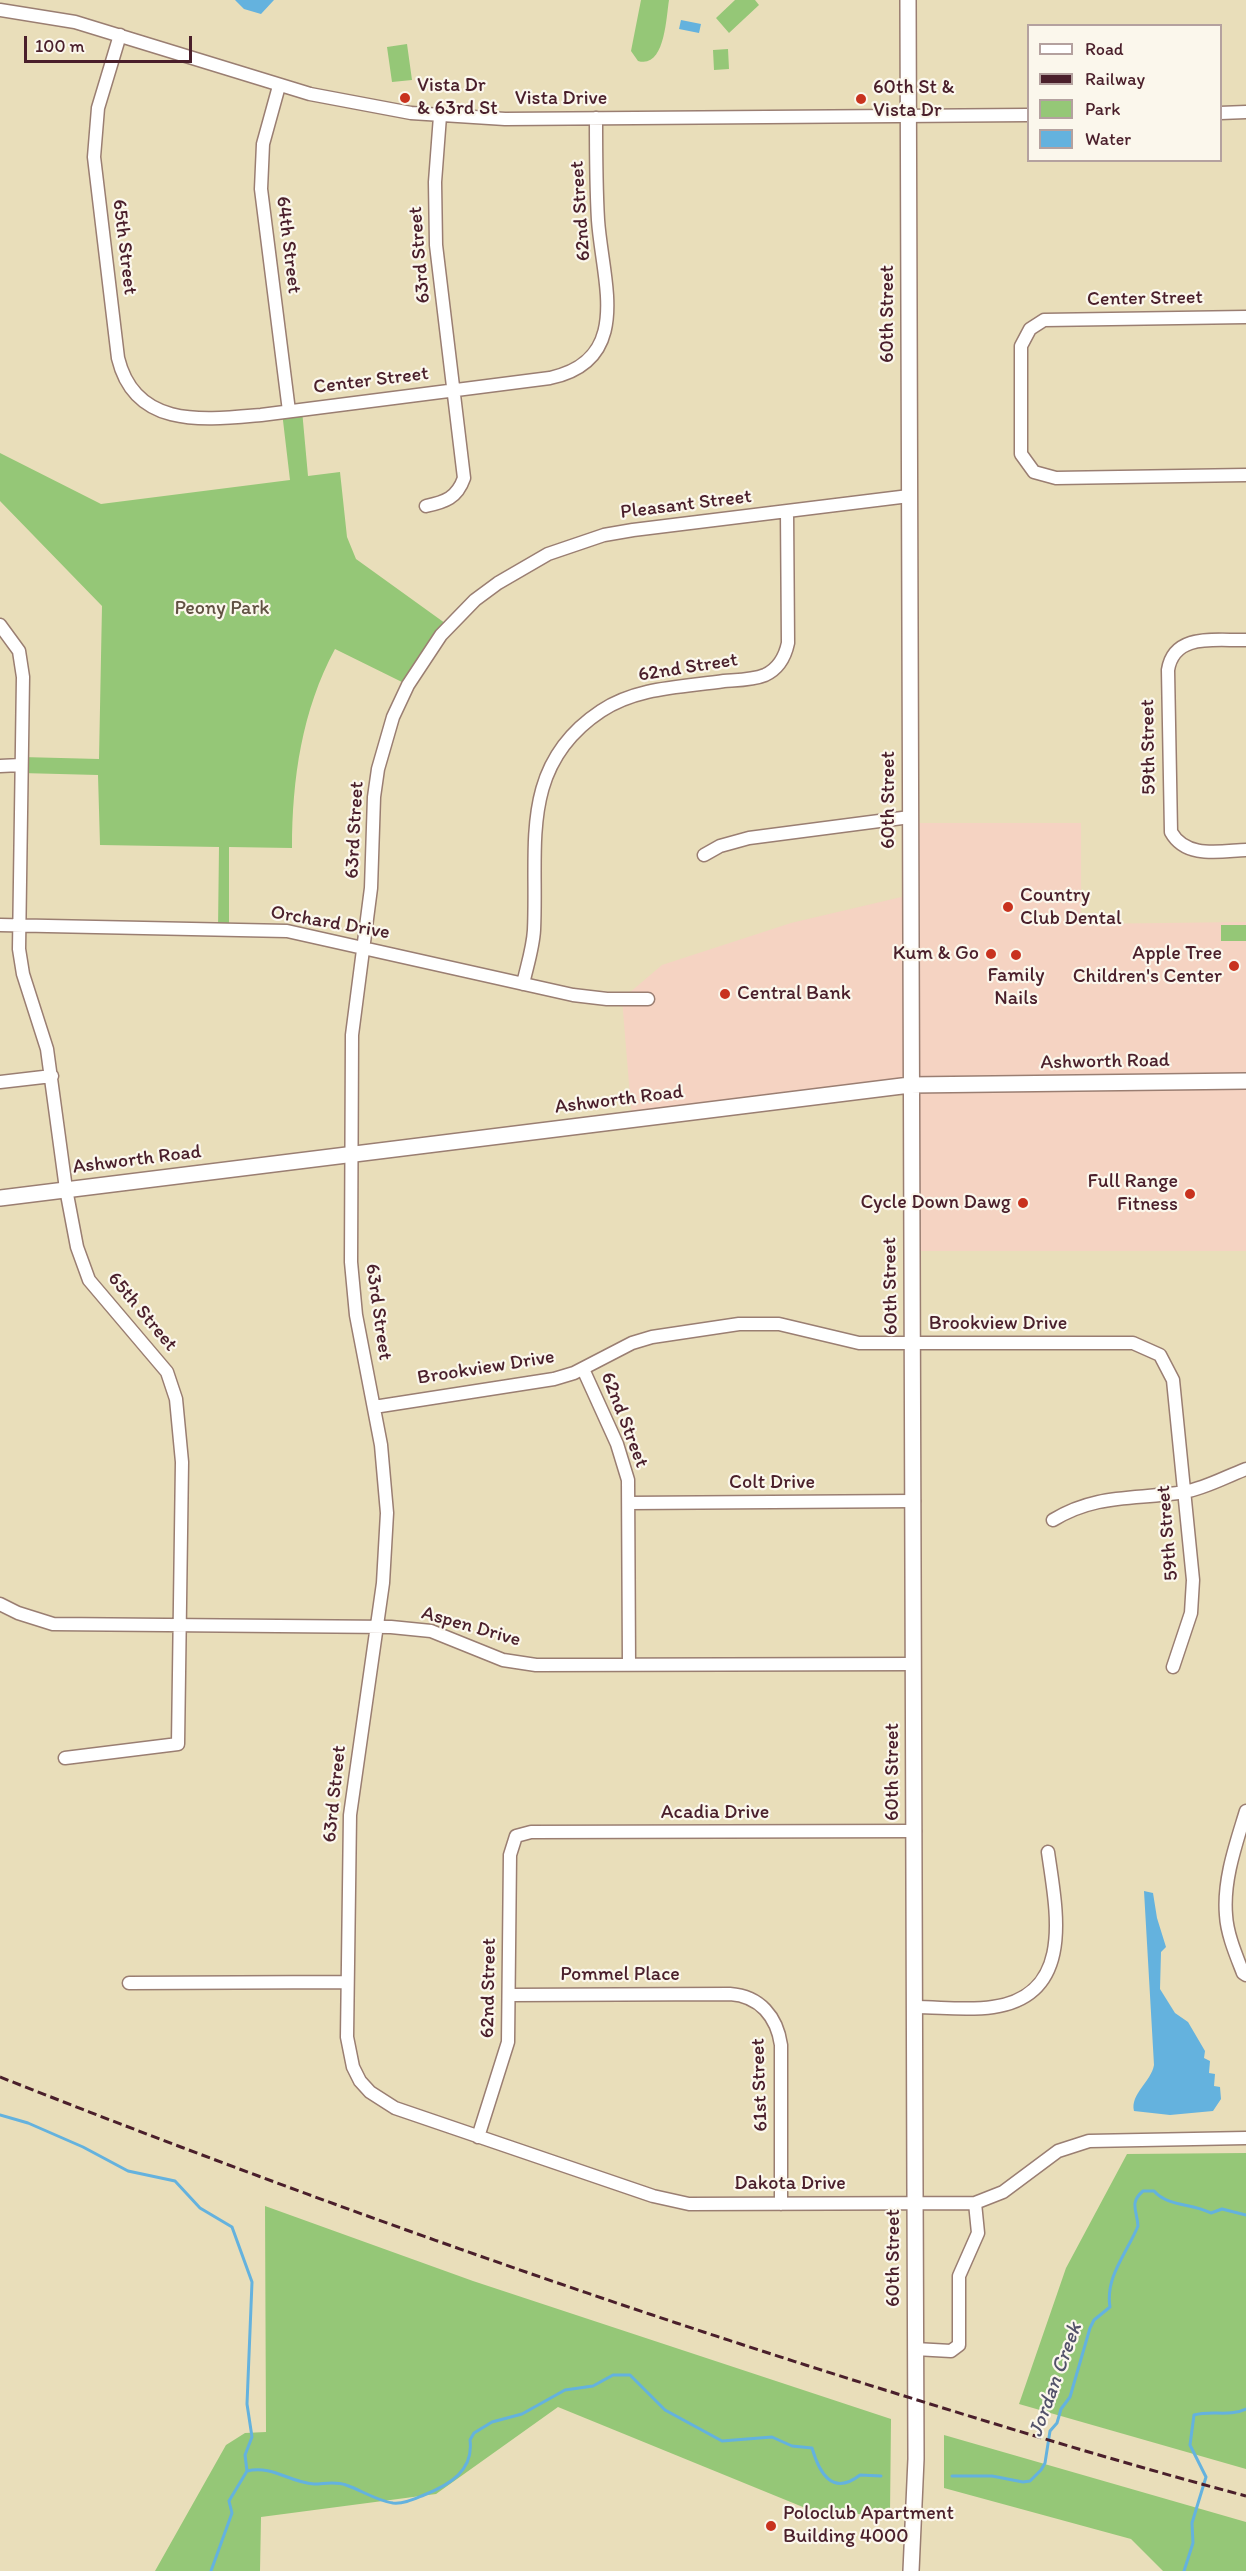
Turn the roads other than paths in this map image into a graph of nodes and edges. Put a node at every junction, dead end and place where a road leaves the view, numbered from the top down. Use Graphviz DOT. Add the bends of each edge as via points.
graph roads {
  1 [pos="908,0"];
  2 [pos="0,10"];
  3 [pos="120,35"];
  4 [pos="279,86"];
  5 [pos="1222,112"];
  6 [pos="1246,112"];
  7 [pos="1027,115"];
  8 [pos="440,116"];
  9 [pos="908,117"];
  10 [pos="596,118"];
  11 [pos="1246,317"];
  12 [pos="550,378"];
  13 [pos="454,391"];
  14 [pos="289,411"];
  15 [pos="197,417"];
  16 [pos="1246,475"];
  17 [pos="909,496"];
  18 [pos="426,506"];
  19 [pos="787,511"];
  20 [pos="482,596"];
  21 [pos="0,625"];
  22 [pos="1246,640"];
  23 [pos="21,765"];
  24 [pos="0,766"];
  25 [pos="910,817"];
  26 [pos="1246,850"];
  27 [pos="704,855"];
  28 [pos="18,924"];
  29 [pos="0,925"];
  30 [pos="364,947"];
  31 [pos="523,984"];
  32 [pos="648,999"];
  33 [pos="52,1076"];
  34 [pos="1246,1081"];
  35 [pos="0,1082"];
  36 [pos="910,1086"];
  37 [pos="351,1154"];
  38 [pos="66,1190"];
  39 [pos="0,1198"];
  40 [pos="914,1344"];
  41 [pos="583,1369"];
  42 [pos="1174,1393"];
  43 [pos="374,1407"];
  44 [pos="1246,1469"];
  45 [pos="1184,1492"];
  46 [pos="914,1501"];
  47 [pos="629,1503"];
  48 [pos="1053,1520"];
  49 [pos="0,1604"];
  50 [pos="179,1625"];
  51 [pos="376,1627"];
  52 [pos="914,1664"];
  53 [pos="629,1665"];
  54 [pos="1173,1667"];
  55 [pos="65,1758"];
  56 [pos="1246,1811"];
  57 [pos="915,1831"];
  58 [pos="516,1836"];
  59 [pos="1048,1852"];
  60 [pos="1246,1975"];
  61 [pos="346,1982"];
  62 [pos="129,1983"];
  63 [pos="730,1994"];
  64 [pos="510,1995"];
  65 [pos="915,2007"];
  66 [pos="352,2064"];
  67 [pos="478,2137"];
  68 [pos="1246,2138"];
  69 [pos="915,2203"];
  70 [pos="975,2203"];
  71 [pos="781,2204"];
  72 [pos="915,2349"];
  73 [pos="911,2571"];
  1 -- 9 [label="main road, 60th Street"];
  2 -- 3 [label="street, Vista Drive" via="75,22"];
  3 -- 4 [label="street, Vista Drive"];
  3 -- 15 [label="street, 65th Street" via="98,108 94,157 118,358 127,383 146,404 171,415"];
  4 -- 8 [label="street, Vista Drive" via="358,105"];
  4 -- 14 [label="street, 64th Street" via="263,144 261,189"];
  5 -- 6 [label="street"];
  7 -- 9 [label="street, Vista Drive"];
  8 -- 10 [label="street, Vista Drive"];
  8 -- 13 [label="street, 63rd Street" via="434,214"];
  9 -- 10 [label="street, Vista Drive"];
  9 -- 17 [label="main road, 60th Street"];
  10 -- 12 [label="street, 62nd Street" via="598,221 607,326 588,361"];
  11 -- 16 [label="street, Center Street" via="1044,320 1030,329 1021,346 1022,454 1034,472 1056,478"];
  12 -- 13 [label="street, Center Street"];
  13 -- 14 [label="street, Center Street"];
  13 -- 18 [label="street, 63rd Street" via="464,478 455,495"];
  14 -- 15 [label="street, Center Street"];
  17 -- 19 [label="street, Pleasant Street"];
  17 -- 25 [label="main road, 60th Street"];
  19 -- 20 [label="street, Pleasant Street" via="604,535 522,567"];
  19 -- 31 [label="street, 62nd Street" via="788,643 781,662 754,678 657,690 617,702 572,736 548,771 536,811 534,932"];
  20 -- 30 [label="street, 63rd Street" via="457,618 424,658 405,691 385,742 374,797 371,888"];
  21 -- 23 [label="street, 65th Street" via="12,639 22,663"];
  22 -- 26 [label="street, 59th Street" via="1196,641 1178,647 1169,660 1168,670 1169,823 1175,840 1198,851"];
  23 -- 24 [label="street"];
  23 -- 28 [label="street, 65th Street"];
  25 -- 27 [label="street" via="749,838"];
  25 -- 36 [label="main road, 60th Street"];
  28 -- 29 [label="street, Orchard Drive"];
  28 -- 30 [label="street, Orchard Drive" via="270,930"];
  28 -- 33 [label="street, 65th Street" via="23,974"];
  30 -- 31 [label="street, Orchard Drive"];
  30 -- 37 [label="street, 63rd Street" via="352,1035"];
  31 -- 32 [label="street, Orchard Drive" via="592,998"];
  33 -- 35 [label="street"];
  33 -- 38 [label="street, 65th Street"];
  34 -- 36 [label="main road, Ashworth Road"];
  36 -- 37 [label="main road, Ashworth Road"];
  36 -- 40 [label="main road, 60th Street"];
  37 -- 38 [label="main road, Ashworth Road"];
  37 -- 43 [label="street, 63rd Street" via="352,1291"];
  38 -- 39 [label="main road, Ashworth Road"];
  38 -- 50 [label="street, 65th Street" via="77,1247 89,1280 167,1372 176,1399 182,1462"];
  40 -- 41 [label="street, Brookview Drive" via="859,1343 779,1324 739,1324 652,1337"];
  40 -- 42 [label="street, Brookview Drive" via="1132,1343 1160,1355 1173,1380"];
  40 -- 46 [label="main road, 60th Street"];
  41 -- 43 [label="street, Brookview Drive" via="534,1383"];
  41 -- 47 [label="street, 62nd Street" via="623,1460"];
  42 -- 45 [label="street, 59th Street"];
  43 -- 51 [label="street, 63rd Street" via="387,1512"];
  44 -- 45 [label="street"];
  45 -- 48 [label="street" via="1091,1502"];
  45 -- 54 [label="street, 59th Street" via="1191,1613"];
  46 -- 47 [label="street, Colt Drive"];
  46 -- 52 [label="main road, 60th Street"];
  47 -- 53 [label="street, 62nd Street"];
  49 -- 50 [label="street, Aspen Drive" via="53,1624"];
  50 -- 51 [label="street, Aspen Drive"];
  50 -- 55 [label="street, 65th Street" via="178,1744"];
  51 -- 53 [label="street, Aspen Drive" via="431,1631 514,1662"];
  51 -- 61 [label="street, 63rd Street" via="350,1815"];
  52 -- 53 [label="street, Aspen Drive"];
  52 -- 57 [label="main road, 60th Street"];
  56 -- 60 [label="street" via="1232,1860 1226,1916"];
  57 -- 58 [label="street, Acadia Drive" via="531,1832"];
  57 -- 65 [label="main road, 60th Street"];
  58 -- 64 [label="street, 62nd Street" via="510,1855"];
  59 -- 65 [label="street" via="1058,1936 1043,1977 1022,1996 995,2007"];
  61 -- 62 [label="street"];
  61 -- 66 [label="street, 63rd Street" via="347,2037"];
  63 -- 64 [label="street, Pommel Place"];
  63 -- 71 [label="street, 61st Street" via="759,2004 775,2021 779,2033"];
  64 -- 67 [label="street, 62nd Street" via="508,2042"];
  65 -- 69 [label="main road, 60th Street"];
  66 -- 67 [label="street, Dakota Drive" via="360,2080 382,2102"];
  67 -- 71 [label="street, Dakota Drive" via="670,2201"];
  68 -- 70 [label="street, Dakota Drive" via="1089,2140 1058,2151 1003,2192"];
  69 -- 70 [label="street, Dakota Drive"];
  69 -- 71 [label="street, Dakota Drive"];
  69 -- 72 [label="main road, 60th Street"];
  70 -- 72 [label="street" via="978,2233 959,2276 959,2345 951,2350"];
  72 -- 73 [label="main road, 60th Street"];
}
